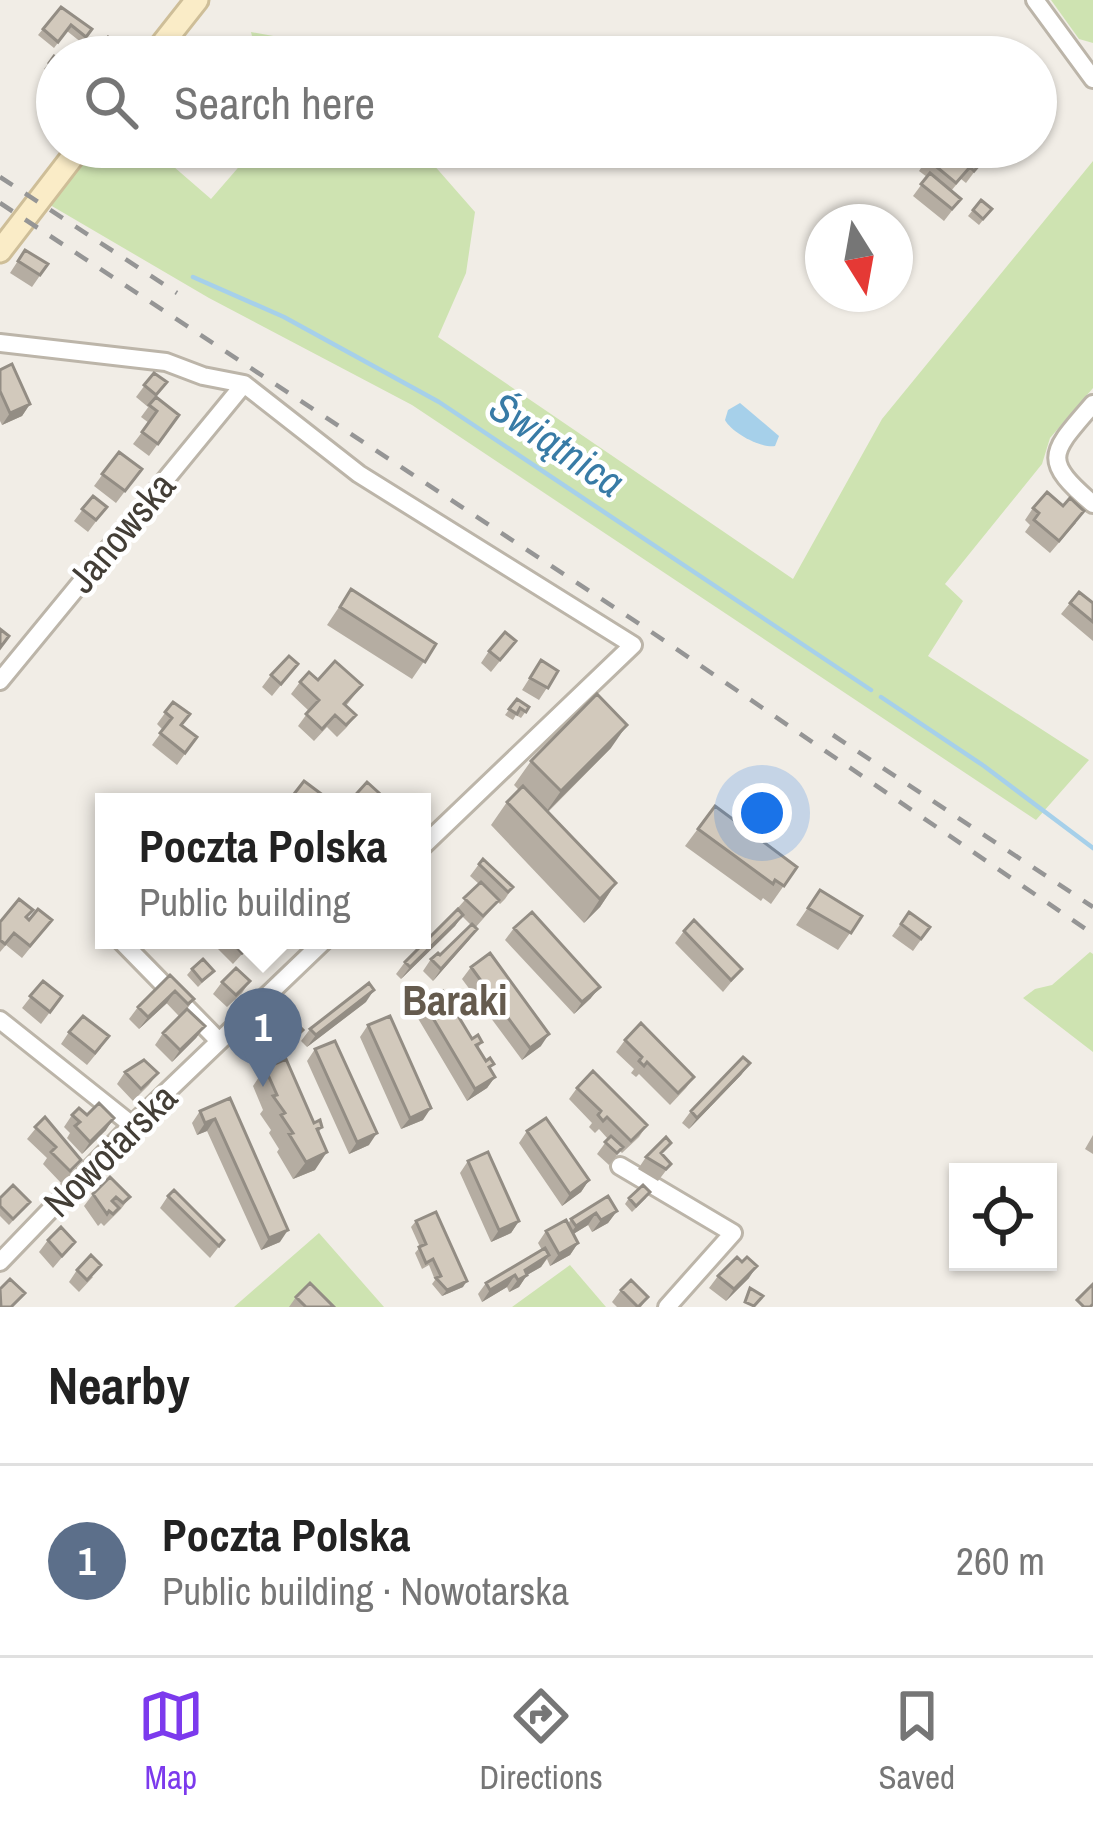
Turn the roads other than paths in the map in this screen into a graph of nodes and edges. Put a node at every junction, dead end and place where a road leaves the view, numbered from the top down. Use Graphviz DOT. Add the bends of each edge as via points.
graph roads {
  1 [pos="1035,0"];
  2 [pos="189,4"];
  3 [pos="167,36"];
  4 [pos="1093,79"];
  5 [pos="64,168"];
  6 [pos="0,251"];
  7 [pos="0,343"];
  8 [pos="244,384"];
  9 [pos="1093,404"];
  10 [pos="1093,504"];
  11 [pos="0,681"];
  12 [pos="431,838"];
  13 [pos="129,949"];
  14 [pos="316,949"];
  15 [pos="0,1020"];
  16 [pos="219,1041"];
  17 [pos="132,1124"];
  18 [pos="620,1166"];
  19 [pos="0,1262"];
  20 [pos="667,1307"];
  1 -- 4 [label="street"];
  2 -- 3 [label="street"];
  5 -- 6 [label="street"];
  7 -- 8 [label="street" via="166,362"];
  8 -- 11 [label="street, Janowska"];
  8 -- 12 [label="street" via="359,474 632,645"];
  9 -- 10 [label="street" via="1062,440 1056,463"];
  13 -- 16 [label="street"];
  14 -- 16 [label="street, Nowotarska"];
  15 -- 17 [label="street"];
  16 -- 17 [label="street, Nowotarska"];
  17 -- 19 [label="street, Nowotarska"];
  18 -- 20 [label="street" via="733,1233"];
}
